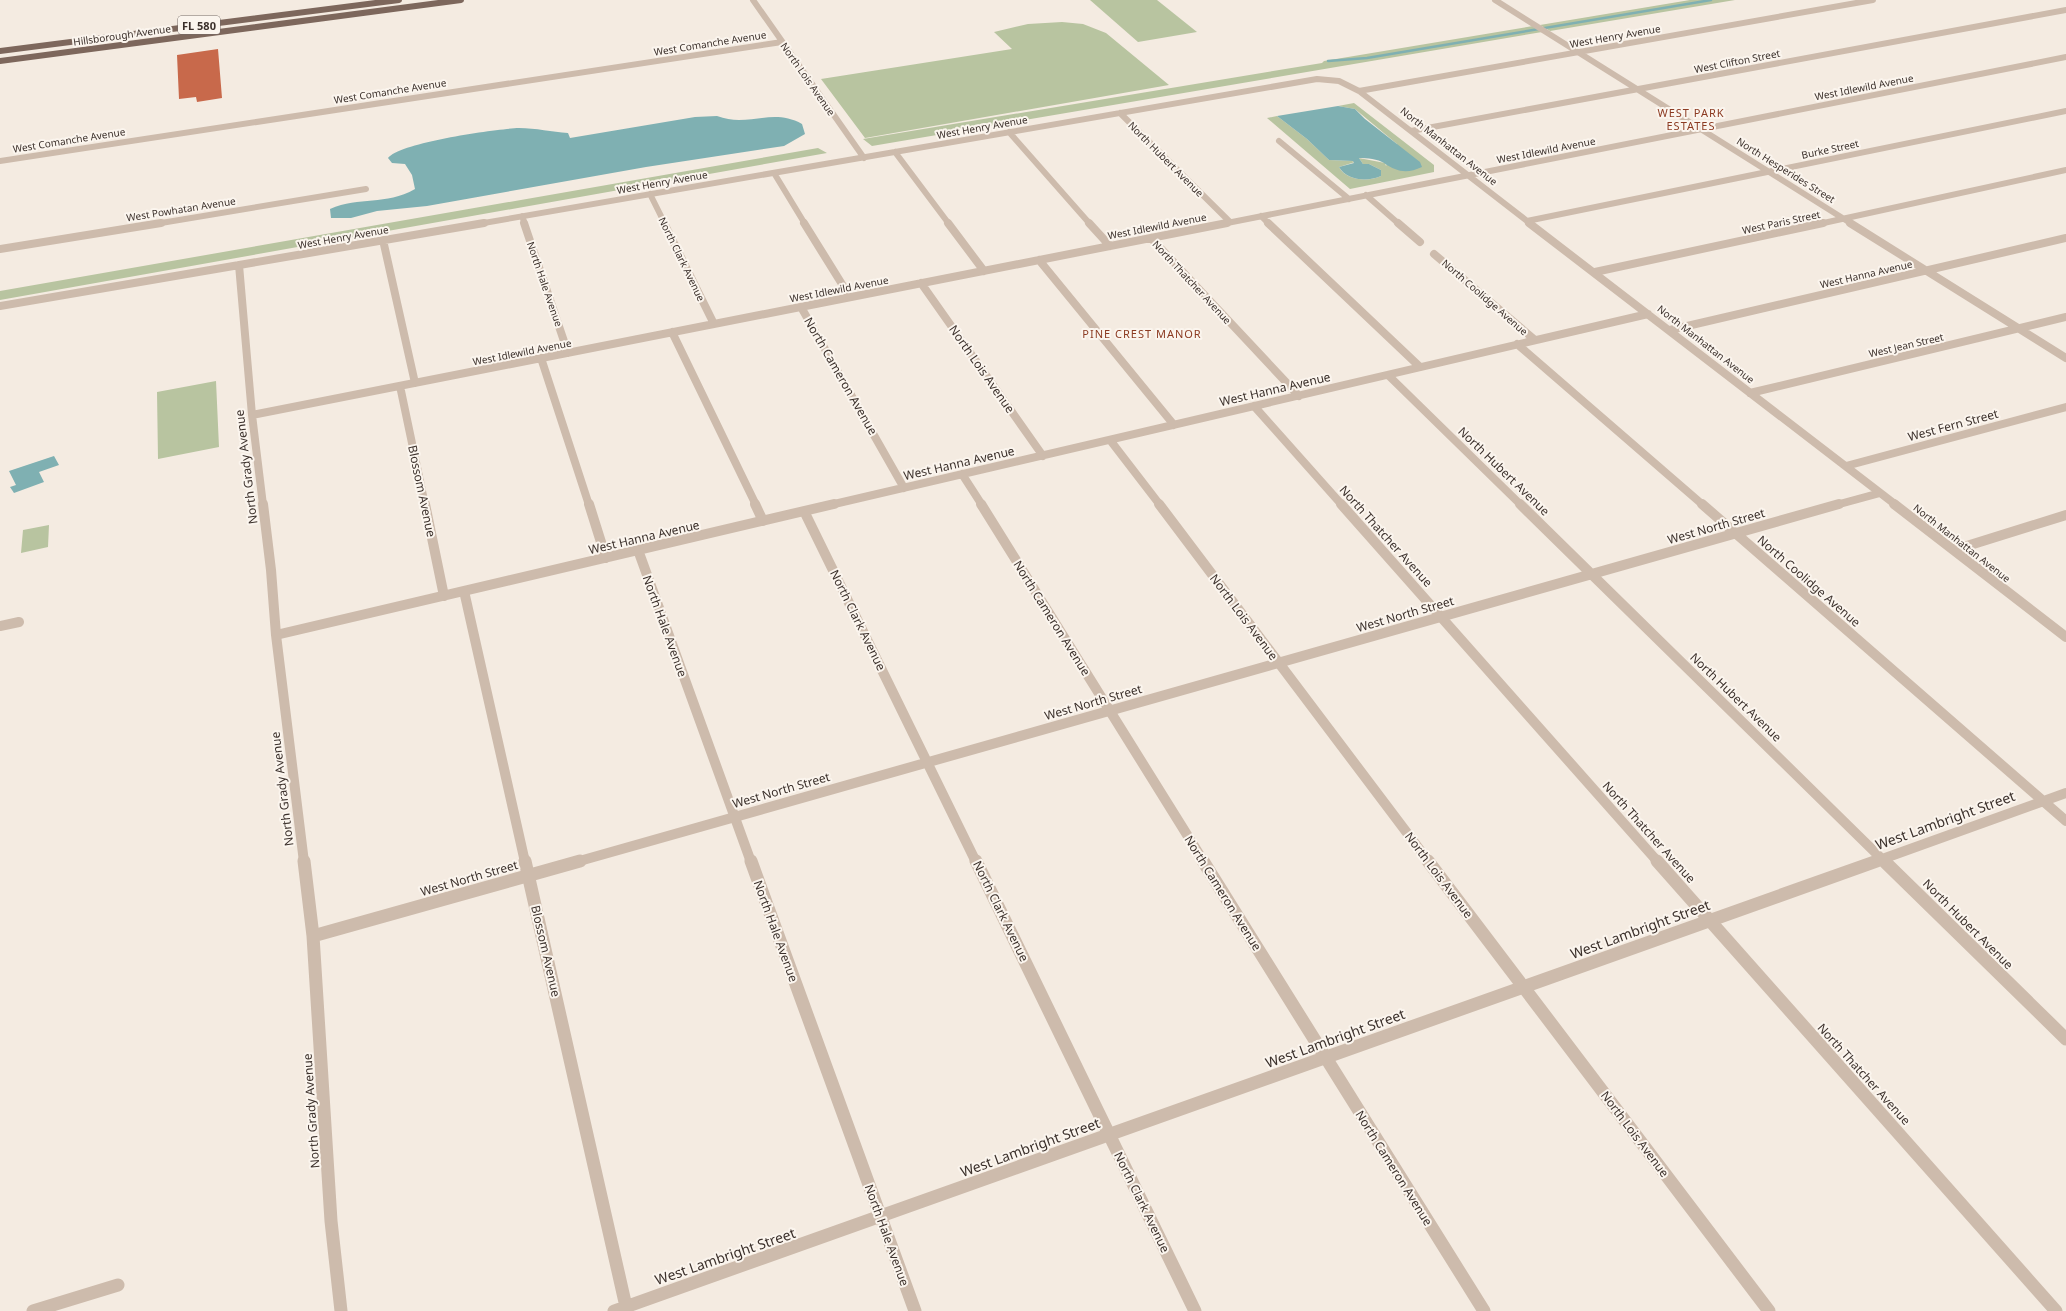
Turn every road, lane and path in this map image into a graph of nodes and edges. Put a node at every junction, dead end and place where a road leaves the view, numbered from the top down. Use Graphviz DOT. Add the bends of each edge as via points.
graph roads {
  1 [pos="399,0"];
  2 [pos="432,0"];
  3 [pos="461,0"];
  4 [pos="752,0"];
  5 [pos="1495,0"];
  6 [pos="1873,0"];
  7 [pos="387,2"];
  8 [pos="2066,10"];
  9 [pos="372,12"];
  10 [pos="253,19"];
  11 [pos="255,28"];
  12 [pos="123,34"];
  13 [pos="782,42"];
  14 [pos="124,45"];
  15 [pos="0,51"];
  16 [pos="1580,52"];
  17 [pos="0,55"];
  18 [pos="2066,57"];
  19 [pos="0,62"];
  20 [pos="1328,78"];
  21 [pos="1639,89"];
  22 [pos="1359,91"];
  23 [pos="2066,111"];
  24 [pos="1120,113"];
  25 [pos="1701,129"];
  26 [pos="1411,131"];
  27 [pos="1009,132"];
  28 [pos="1279,141"];
  29 [pos="895,152"];
  30 [pos="864,158"];
  31 [pos="0,161"];
  32 [pos="2066,170"];
  33 [pos="1770,172"];
  34 [pos="774,173"];
  35 [pos="1469,175"];
  36 [pos="366,189"];
  37 [pos="650,194"];
  38 [pos="1366,195"];
  39 [pos="1349,199"];
  40 [pos="522,216"];
  41 [pos="1260,216"];
  42 [pos="1844,219"];
  43 [pos="1528,221"];
  44 [pos="1230,222"];
  45 [pos="1151,238"];
  46 [pos="2066,238"];
  47 [pos="382,240"];
  48 [pos="1420,242"];
  49 [pos="1110,246"];
  50 [pos="0,249"];
  51 [pos="1434,254"];
  52 [pos="1039,260"];
  53 [pos="239,265"];
  54 [pos="984,271"];
  55 [pos="1927,271"];
  56 [pos="1594,272"];
  57 [pos="921,283"];
  58 [pos="850,297"];
  59 [pos="0,306"];
  60 [pos="801,307"];
  61 [pos="1648,314"];
  62 [pos="2066,317"];
  63 [pos="714,324"];
  64 [pos="2019,328"];
  65 [pos="1670,330"];
  66 [pos="672,332"];
  67 [pos="1535,340"];
  68 [pos="1517,344"];
  69 [pos="568,353"];
  70 [pos="540,358"];
  71 [pos="2066,358"];
  72 [pos="1420,367"];
  73 [pos="1388,375"];
  74 [pos="415,383"];
  75 [pos="400,386"];
  76 [pos="1750,393"];
  77 [pos="1299,396"];
  78 [pos="1254,406"];
  79 [pos="2066,407"];
  80 [pos="252,415"];
  81 [pos="1174,425"];
  82 [pos="1110,440"];
  83 [pos="1043,456"];
  84 [pos="1846,466"];
  85 [pos="962,474"];
  86 [pos="904,488"];
  87 [pos="1880,493"];
  88 [pos="804,511"];
  89 [pos="2066,515"];
  90 [pos="763,521"];
  91 [pos="1735,534"];
  92 [pos="638,550"];
  93 [pos="1954,550"];
  94 [pos="606,558"];
  95 [pos="1592,574"];
  96 [pos="464,591"];
  97 [pos="444,596"];
  98 [pos="1441,617"];
  99 [pos="19,622"];
  100 [pos="0,626"];
  101 [pos="276,635"];
  102 [pos="2066,637"];
  103 [pos="1279,663"];
  104 [pos="1110,711"];
  105 [pos="928,762"];
  106 [pos="2066,793"];
  107 [pos="2043,801"];
  108 [pos="735,817"];
  109 [pos="2066,821"];
  110 [pos="1883,858"];
  111 [pos="528,875"];
  112 [pos="1710,920"];
  113 [pos="313,936"];
  114 [pos="1524,987"];
  115 [pos="2066,1039"];
  116 [pos="1326,1058"];
  117 [pos="1110,1135"];
  118 [pos="881,1217"];
  119 [pos="118,1285"];
  120 [pos="627,1309"];
  121 [pos="33,1311"];
  122 [pos="341,1311"];
  123 [pos="614,1311"];
  124 [pos="915,1311"];
  125 [pos="1195,1311"];
  126 [pos="1484,1311"];
  127 [pos="1769,1311"];
  128 [pos="2056,1311"];
  1 -- 7 [label="main road, FL 580"];
  2 -- 9 [label="main road" via="390,6"];
  3 -- 9 [label="main road, Hillsborough Avenue / FL 580"];
  4 -- 13 [label="street, North Lois Avenue"];
  5 -- 16 [label="street, North Hesperides Street"];
  6 -- 16 [label="street, West Henry Avenue"];
  7 -- 10 [label="main road, FL 580"];
  7 -- 11 [label="main road" via="271,20"];
  8 -- 21 [label="street, West Clifton Street"];
  9 -- 11 [label="main road, Hillsborough Avenue / FL 580"];
  10 -- 12 [label="main road, FL 580"];
  10 -- 14 [label="main road" via="240,25"];
  11 -- 14 [label="main road, Hillsborough Avenue / FL 580"];
  12 -- 15 [label="main road, FL 580"];
  12 -- 17 [label="main road" via="70,46"];
  13 -- 30 [label="street, North Lois Avenue"];
  13 -- 31 [label="street, West Comanche Avenue"];
  14 -- 19 [label="main road, Hillsborough Avenue / FL 580"];
  16 -- 21 [label="street, North Hesperides Street"];
  16 -- 22 [label="street, West Henry Avenue"];
  18 -- 25 [label="street, West Idlewild Avenue"];
  20 -- 22 [label="street, North Manhattan Avenue" via="1346,83"];
  20 -- 24 [label="street, West Henry Avenue"];
  21 -- 25 [label="street, North Hesperides Street"];
  21 -- 26 [label="street, West Clifton Street"];
  22 -- 26 [label="street, North Manhattan Avenue"];
  23 -- 33 [label="street, Burke Street"];
  24 -- 27 [label="street, West Henry Avenue"];
  24 -- 44 [label="street, North Hubert Avenue"];
  25 -- 33 [label="street, North Hesperides Street"];
  25 -- 35 [label="street, West Idlewild Avenue"];
  26 -- 35 [label="street, North Manhattan Avenue"];
  27 -- 29 [label="street, West Henry Avenue"];
  27 -- 49 [label="street"];
  28 -- 39 [label="street"];
  29 -- 30 [label="street, West Henry Avenue"];
  29 -- 54 [label="street"];
  30 -- 34 [label="street, West Henry Avenue"];
  32 -- 42 [label="street, West Paris Street"];
  33 -- 42 [label="street, North Hesperides Street"];
  33 -- 43 [label="street, Burke Street"];
  34 -- 37 [label="street, West Henry Avenue"];
  34 -- 58 [label="street"];
  35 -- 38 [label="street, West Idlewild Avenue"];
  35 -- 43 [label="street, North Manhattan Avenue"];
  36 -- 50 [label="street, West Powhatan Avenue"];
  37 -- 40 [label="street, West Henry Avenue"];
  37 -- 63 [label="street, North Clark Avenue"];
  38 -- 39 [label="street, West Idlewild Avenue"];
  38 -- 48 [label="street"];
  39 -- 41 [label="street, West Idlewild Avenue"];
  40 -- 47 [label="street, West Henry Avenue"];
  40 -- 69 [label="street, North Hale Avenue"];
  41 -- 44 [label="street, West Idlewild Avenue"];
  41 -- 72 [label="street"];
  42 -- 55 [label="street, North Hesperides Street"];
  42 -- 56 [label="street, West Paris Street"];
  43 -- 56 [label="street, North Manhattan Avenue"];
  44 -- 45 [label="street, West Idlewild Avenue"];
  45 -- 49 [label="street, West Idlewild Avenue"];
  45 -- 77 [label="street, North Thatcher Avenue"];
  46 -- 55 [label="street, West Hanna Avenue"];
  47 -- 53 [label="street, West Henry Avenue"];
  47 -- 74 [label="street"];
  49 -- 52 [label="street, West Idlewild Avenue"];
  51 -- 67 [label="street, North Coolidge Avenue"];
  52 -- 54 [label="street, West Idlewild Avenue"];
  52 -- 81 [label="street"];
  53 -- 59 [label="street, West Henry Avenue"];
  53 -- 80 [label="street, North Grady Avenue"];
  54 -- 57 [label="street, West Idlewild Avenue"];
  55 -- 64 [label="street, North Hesperides Street"];
  55 -- 65 [label="street, West Hanna Avenue"];
  56 -- 61 [label="street, North Manhattan Avenue"];
  57 -- 58 [label="street, West Idlewild Avenue"];
  57 -- 83 [label="street, North Lois Avenue"];
  58 -- 60 [label="street, West Idlewild Avenue"];
  60 -- 63 [label="street, West Idlewild Avenue"];
  60 -- 86 [label="street, North Cameron Avenue"];
  61 -- 65 [label="street, North Manhattan Avenue"];
  61 -- 67 [label="street, West Hanna Avenue"];
  62 -- 64 [label="street, West Jean Street"];
  63 -- 66 [label="street, West Idlewild Avenue"];
  64 -- 71 [label="street, North Hesperides Street"];
  64 -- 76 [label="street, West Jean Street"];
  65 -- 76 [label="street, North Manhattan Avenue"];
  66 -- 69 [label="street, West Idlewild Avenue"];
  66 -- 90 [label="street"];
  67 -- 68 [label="street, West Hanna Avenue"];
  68 -- 72 [label="street, West Hanna Avenue"];
  68 -- 91 [label="street, North Coolidge Avenue"];
  69 -- 70 [label="street, West Idlewild Avenue"];
  70 -- 74 [label="street, West Idlewild Avenue"];
  70 -- 94 [label="street"];
  72 -- 73 [label="street, West Hanna Avenue"];
  73 -- 77 [label="street, West Hanna Avenue"];
  73 -- 95 [label="street, North Hubert Avenue"];
  74 -- 75 [label="street, West Idlewild Avenue"];
  75 -- 80 [label="street, West Idlewild Avenue"];
  75 -- 97 [label="street, Blossom Avenue"];
  76 -- 84 [label="street, North Manhattan Avenue"];
  77 -- 78 [label="street, West Hanna Avenue"];
  78 -- 81 [label="street, West Hanna Avenue"];
  78 -- 98 [label="street, North Thatcher Avenue"];
  79 -- 84 [label="street, West Fern Street"];
  80 -- 101 [label="street, North Grady Avenue" via="271,570"];
  81 -- 82 [label="street, West Hanna Avenue"];
  82 -- 83 [label="street, West Hanna Avenue"];
  82 -- 103 [label="street, North Lois Avenue"];
  83 -- 85 [label="street, West Hanna Avenue"];
  84 -- 87 [label="street, North Manhattan Avenue"];
  85 -- 86 [label="street, West Hanna Avenue"];
  85 -- 104 [label="street, North Cameron Avenue"];
  86 -- 88 [label="street, West Hanna Avenue"];
  87 -- 91 [label="street, West North Street"];
  87 -- 93 [label="street, North Manhattan Avenue"];
  88 -- 90 [label="street, West Hanna Avenue"];
  88 -- 105 [label="street, North Clark Avenue"];
  89 -- 93 [label="street"];
  90 -- 92 [label="street, West Hanna Avenue"];
  91 -- 95 [label="street, West North Street"];
  91 -- 107 [label="street, North Coolidge Avenue"];
  92 -- 94 [label="street, West Hanna Avenue"];
  92 -- 108 [label="street, North Hale Avenue"];
  93 -- 102 [label="street, North Manhattan Avenue"];
  94 -- 96 [label="street, West Hanna Avenue"];
  95 -- 98 [label="street, West North Street"];
  95 -- 110 [label="street, North Hubert Avenue"];
  96 -- 97 [label="street, West Hanna Avenue"];
  96 -- 111 [label="street, Blossom Avenue"];
  97 -- 101 [label="street, West Hanna Avenue"];
  98 -- 103 [label="street, West North Street"];
  98 -- 112 [label="street, North Thatcher Avenue"];
  99 -- 100 [label="street"];
  101 -- 113 [label="street, North Grady Avenue"];
  103 -- 104 [label="street, West North Street"];
  103 -- 114 [label="street, North Lois Avenue"];
  104 -- 105 [label="street, West North Street"];
  104 -- 116 [label="street, North Cameron Avenue"];
  105 -- 108 [label="street, West North Street"];
  105 -- 117 [label="street, North Clark Avenue"];
  106 -- 107 [label="street, West Lambright Street"];
  107 -- 109 [label="street, North Coolidge Avenue"];
  107 -- 110 [label="street, West Lambright Street"];
  108 -- 111 [label="street, West North Street"];
  108 -- 118 [label="street, North Hale Avenue"];
  110 -- 112 [label="street, West Lambright Street"];
  110 -- 115 [label="street, North Hubert Avenue"];
  111 -- 113 [label="street, West North Street"];
  111 -- 120 [label="street, Blossom Avenue"];
  112 -- 114 [label="street, West Lambright Street"];
  112 -- 128 [label="street, North Thatcher Avenue"];
  113 -- 122 [label="street, North Grady Avenue" via="331,1221"];
  114 -- 116 [label="street, West Lambright Street"];
  114 -- 127 [label="street, North Lois Avenue"];
  116 -- 117 [label="street, West Lambright Street"];
  116 -- 126 [label="street, North Cameron Avenue"];
  117 -- 118 [label="street, West Lambright Street"];
  117 -- 125 [label="street, North Clark Avenue"];
  118 -- 120 [label="street, West Lambright Street"];
  118 -- 124 [label="street, North Hale Avenue"];
  119 -- 121 [label="street"];
  120 -- 123 [label="street, West Lambright Street"];
}
